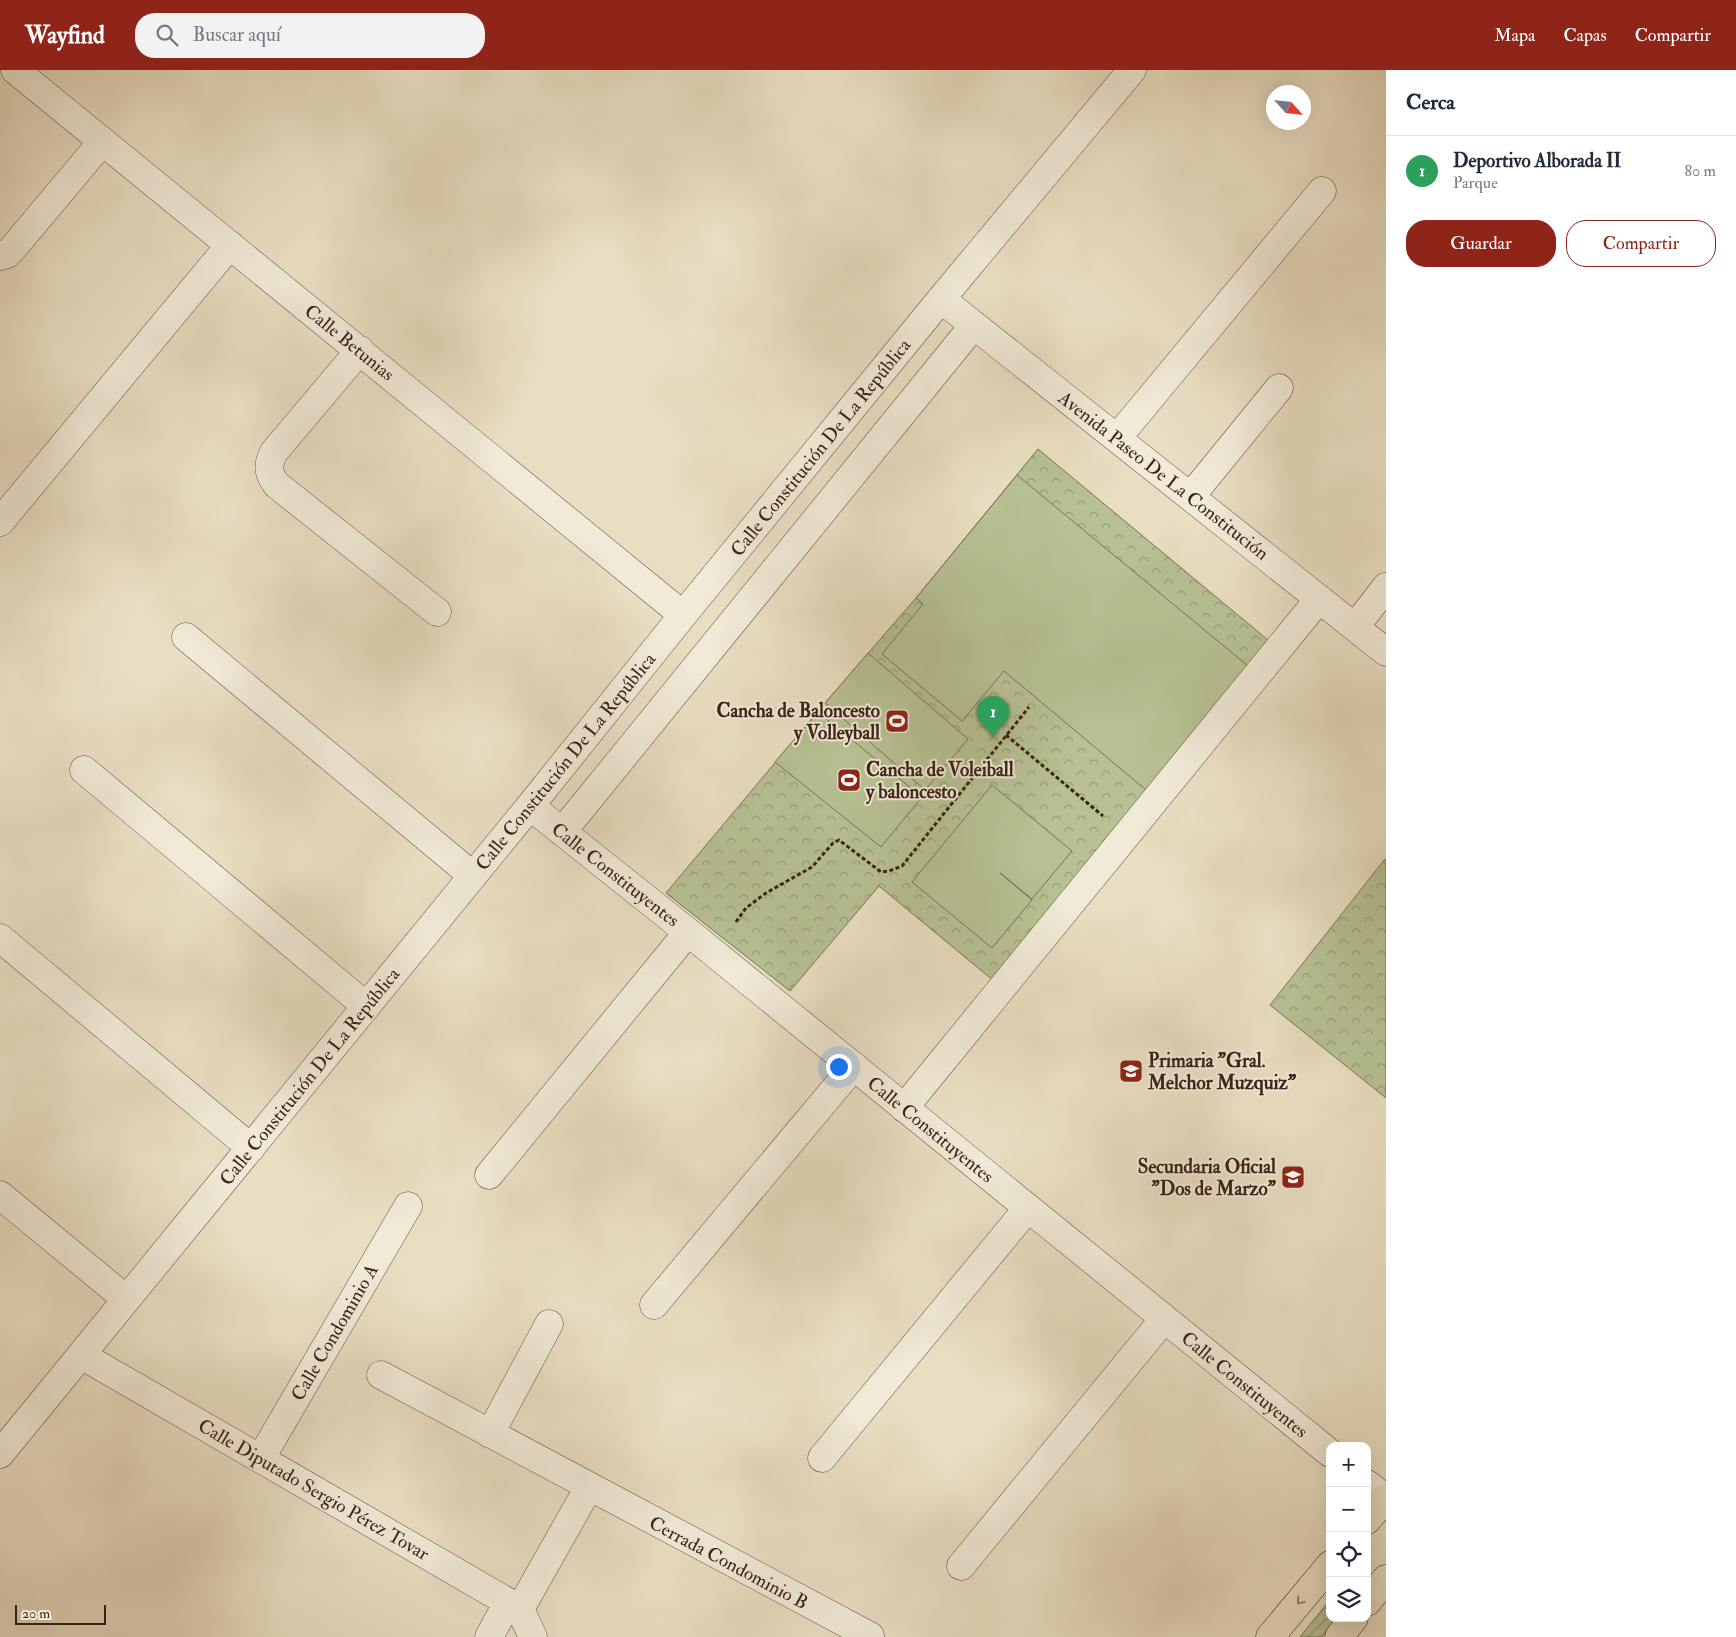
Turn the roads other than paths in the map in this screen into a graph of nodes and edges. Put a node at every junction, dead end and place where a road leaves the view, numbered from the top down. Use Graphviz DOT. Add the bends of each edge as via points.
graph roads {
  1 [pos="15,70"];
  2 [pos="1132,70"];
  3 [pos="102,142"];
  4 [pos="1322,191"];
  5 [pos="230,245"];
  6 [pos="0,256"];
  7 [pos="941,299"];
  8 [pos="974,325"];
  9 [pos="360,350"];
  10 [pos="1279,388"];
  11 [pos="1117,438"];
  12 [pos="1190,496"];
  13 [pos="0,522"];
  14 [pos="1386,587"];
  15 [pos="1319,599"];
  16 [pos="437,612"];
  17 [pos="683,615"];
  18 [pos="1355,627"];
  19 [pos="186,637"];
  20 [pos="1386,652"];
  21 [pos="84,770"];
  22 [pos="530,806"];
  23 [pos="562,832"];
  24 [pos="473,876"];
  25 [pos="688,932"];
  26 [pos="0,938"];
  27 [pos="366,1006"];
  28 [pos="854,1066"];
  29 [pos="904,1108"];
  30 [pos="251,1148"];
  31 [pos="489,1175"];
  32 [pos="0,1195"];
  33 [pos="408,1206"];
  34 [pos="1028,1208"];
  35 [pos="126,1299"];
  36 [pos="654,1305"];
  37 [pos="1164,1319"];
  38 [pos="550,1324"];
  39 [pos="81,1355"];
  40 [pos="381,1376"];
  41 [pos="490,1434"];
  42 [pos="1326,1450"];
  43 [pos="0,1454"];
  44 [pos="261,1458"];
  45 [pos="822,1458"];
  46 [pos="589,1487"];
  47 [pos="1371,1487"];
  48 [pos="1386,1498"];
  49 [pos="1371,1515"];
  50 [pos="961,1566"];
  51 [pos="1326,1570"];
  52 [pos="1386,1579"];
  53 [pos="1371,1597"];
  54 [pos="514,1605"];
  55 [pos="1351,1622"];
  56 [pos="870,1636"];
  57 [pos="490,1637"];
  58 [pos="533,1637"];
  59 [pos="1270,1637"];
  60 [pos="1339,1637"];
  1 -- 3 [label="street, Calle Betunias"];
  2 -- 7 [label="street, Calle Constitución De La República"];
  3 -- 5 [label="street, Calle Betunias"];
  3 -- 6 [label="street" via="13,248"];
  4 -- 11 [label="street"];
  5 -- 9 [label="street, Calle Betunias"];
  5 -- 13 [label="street"];
  7 -- 8 [label="street, Avenida Paseo De La Constitución"];
  7 -- 17 [label="street, Calle Constitución De La República"];
  8 -- 11 [label="street, Avenida Paseo De La Constitución"];
  8 -- 23 [label="street"];
  9 -- 16 [label="street" via="274,452 268,470 277,485"];
  9 -- 17 [label="street, Calle Betunias"];
  10 -- 12 [label="street"];
  11 -- 12 [label="street, Avenida Paseo De La Constitución"];
  12 -- 15 [label="street, Avenida Paseo De La Constitución"];
  14 -- 18 [label="street"];
  15 -- 18 [label="street, Avenida Paseo De La Constitución"];
  15 -- 29 [label="street"];
  17 -- 22 [label="street, Calle Constitución De La República"];
  18 -- 20 [label="street, Avenida Paseo De La Constitución"];
  19 -- 24 [label="street"];
  21 -- 27 [label="street"];
  22 -- 23 [label="street, Calle Constituyentes"];
  22 -- 24 [label="street, Calle Constitución De La República"];
  23 -- 25 [label="street, Calle Constituyentes"];
  24 -- 27 [label="street, Calle Constitución De La República"];
  25 -- 28 [label="street, Calle Constituyentes"];
  25 -- 31 [label="street"];
  26 -- 30 [label="street"];
  27 -- 30 [label="street, Calle Constitución De La República"];
  28 -- 29 [label="street, Calle Constituyentes"];
  28 -- 36 [label="street"];
  29 -- 34 [label="street, Calle Constituyentes"];
  30 -- 35 [label="street, Calle Constitución De La República"];
  32 -- 35 [label="street"];
  33 -- 44 [label="street, Calle Condominio A"];
  34 -- 37 [label="street, Calle Constituyentes"];
  34 -- 45 [label="street"];
  35 -- 39 [label="street, Calle Constitución De La República"];
  37 -- 42 [label="street, Calle Constituyentes"];
  37 -- 50 [label="street"];
  38 -- 41 [label="street"];
  39 -- 43 [label="street, Calle Constitución De La República"];
  39 -- 44 [label="street, Calle Diputado Sergio Pérez Tovar"];
  40 -- 41 [label="street, Cerrada Condominio B"];
  41 -- 46 [label="street, Cerrada Condominio B"];
  44 -- 54 [label="street, Calle Diputado Sergio Pérez Tovar"];
  46 -- 54 [label="street"];
  46 -- 56 [label="street, Cerrada Condominio B"];
  47 -- 48 [label="street"];
  48 -- 49 [label="main road"];
  51 -- 59 [label="main road, one-way"];
  52 -- 53 [label="main road"];
  54 -- 57 [label="street"];
  54 -- 58 [label="street"];
  55 -- 60 [label="main road"];
}
